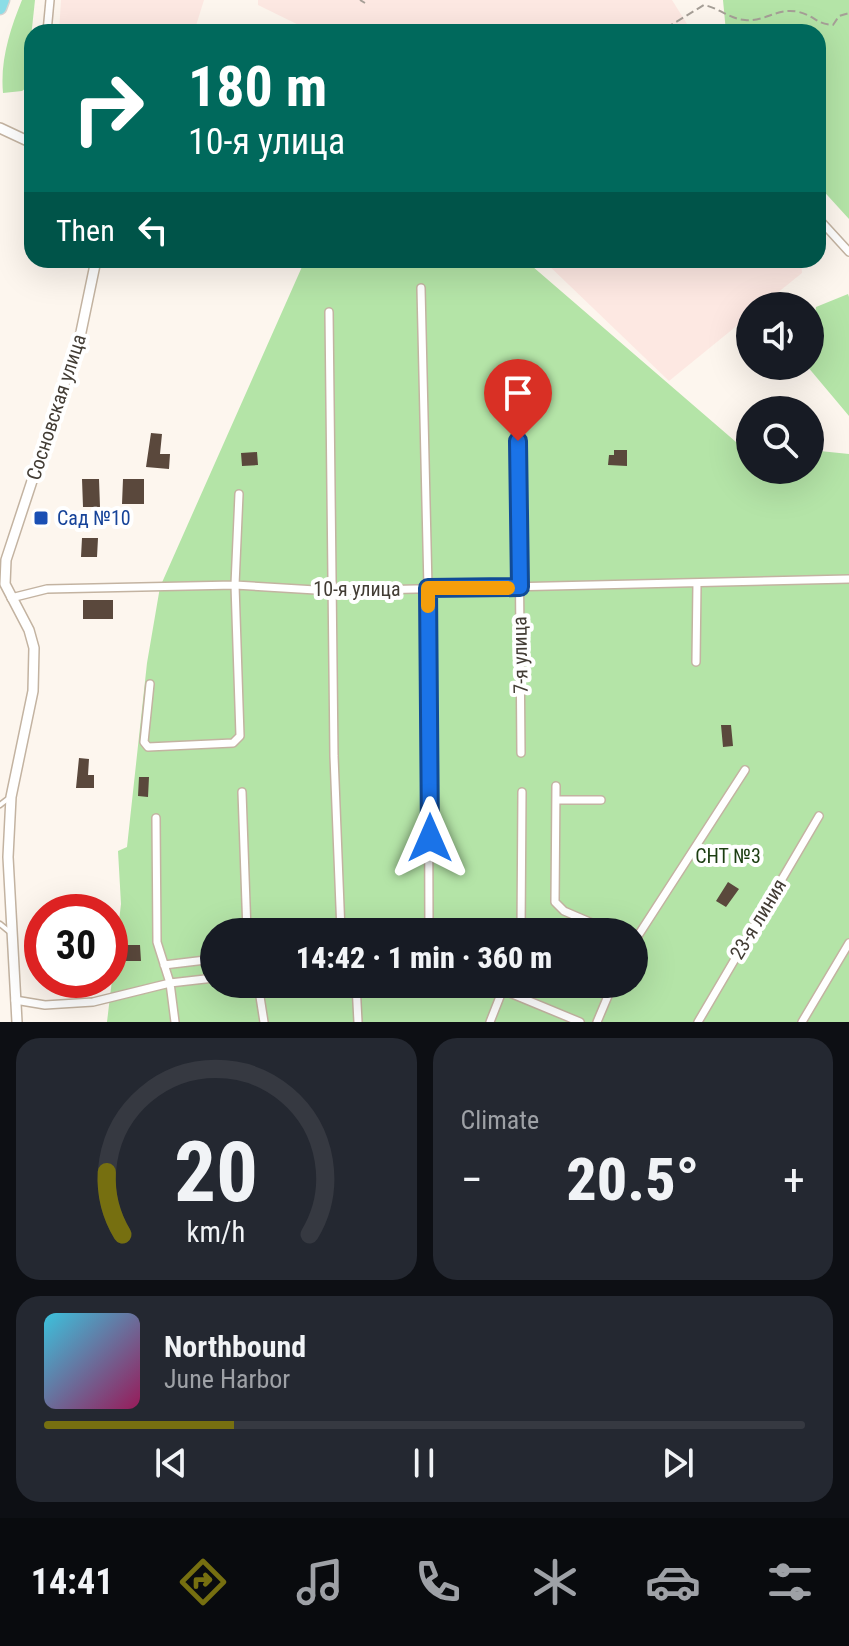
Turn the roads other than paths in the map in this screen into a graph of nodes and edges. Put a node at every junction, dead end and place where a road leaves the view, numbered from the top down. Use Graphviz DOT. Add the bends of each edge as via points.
graph roads {
  1 [pos="3,0"];
  2 [pos="50,0"];
  3 [pos="0,8"];
  4 [pos="48,24"];
  5 [pos="0,128"];
  6 [pos="24,139"];
  7 [pos="826,227"];
  8 [pos="849,252"];
  9 [pos="94,268"];
  10 [pos="421,288"];
  11 [pos="329,312"];
  12 [pos="518,412"];
  13 [pos="239,494"];
  14 [pos="849,579"];
  15 [pos="697,583"];
  16 [pos="235,585"];
  17 [pos="520,587"];
  18 [pos="428,588"];
  19 [pos="332,591"];
  20 [pos="11,598"];
  21 [pos="696,662"];
  22 [pos="150,684"];
  23 [pos="521,753"];
  24 [pos="745,770"];
  25 [pos="556,786"];
  26 [pos="242,792"];
  27 [pos="522,792"];
  28 [pos="11,797"];
  29 [pos="556,800"];
  30 [pos="601,800"];
  31 [pos="0,805"];
  32 [pos="819,816"];
  33 [pos="156,818"];
  34 [pos="246,918"];
  35 [pos="340,918"];
  36 [pos="430,918"];
  37 [pos="521,918"];
  38 [pos="580,918"];
  39 [pos="648,920"];
  40 [pos="0,924"];
  41 [pos="11,933"];
  42 [pos="849,943"];
  43 [pos="200,961"];
  44 [pos="164,965"];
  45 [pos="200,980"];
  46 [pos="170,983"];
  47 [pos="260,998"];
  48 [pos="357,998"];
  49 [pos="501,998"];
  50 [pos="531,998"];
  51 [pos="607,998"];
  52 [pos="15,1000"];
  53 [pos="17,1022"];
  54 [pos="175,1022"];
  55 [pos="264,1022"];
  56 [pos="358,1022"];
  57 [pos="490,1022"];
  58 [pos="580,1022"];
  59 [pos="597,1022"];
  60 [pos="698,1022"];
  61 [pos="802,1022"];
  1 -- 3 [label="main road"];
  2 -- 4 [label="street"];
  5 -- 6 [label="street"];
  7 -- 8 [label="street"];
  9 -- 20 [label="street, Сосновская улица" via="81,332 6,560 5,584"];
  10 -- 18 [label="street"];
  11 -- 19 [label="street"];
  12 -- 17 [label="street, 7-я улица"];
  13 -- 16 [label="street"];
  14 -- 15 [label="street, 10-я улица"];
  15 -- 17 [label="street, 10-я улица"];
  15 -- 21 [label="street"];
  16 -- 19 [label="street, 10-я улица"];
  16 -- 20 [label="street, 10-я улица" via="47,589"];
  16 -- 22 [label="street" via="240,736 233,743 148,747 144,742"];
  17 -- 18 [label="street, 10-я улица"];
  17 -- 23 [label="street, 7-я улица"];
  18 -- 19 [label="street, 10-я улица"];
  18 -- 36 [label="street"];
  19 -- 35 [label="street"];
  20 -- 28 [label="street, Сосновская улица" via="34,648 33,691"];
  24 -- 39 [label="street"];
  25 -- 29 [label="street"];
  26 -- 34 [label="street"];
  27 -- 37 [label="street"];
  28 -- 31 [label="lane"];
  28 -- 41 [label="street, Сосновская улица"];
  29 -- 30 [label="street"];
  29 -- 38 [label="street" via="555,902"];
  32 -- 60 [label="street, 23-я линия"];
  33 -- 44 [label="street" via="157,942"];
  40 -- 41 [label="lane"];
  41 -- 52 [label="street, Сосновская улица"];
  42 -- 61 [label="street"];
  43 -- 44 [label="street"];
  44 -- 46 [label="street"];
  45 -- 46 [label="street"];
  46 -- 52 [label="street" via="93,1002 45,1005"];
  46 -- 54 [label="street"];
  47 -- 55 [label="street"];
  48 -- 56 [label="street"];
  49 -- 57 [label="street"];
  50 -- 58 [label="street"];
  51 -- 59 [label="street"];
  52 -- 53 [label="street, Сосновская улица"];
}
